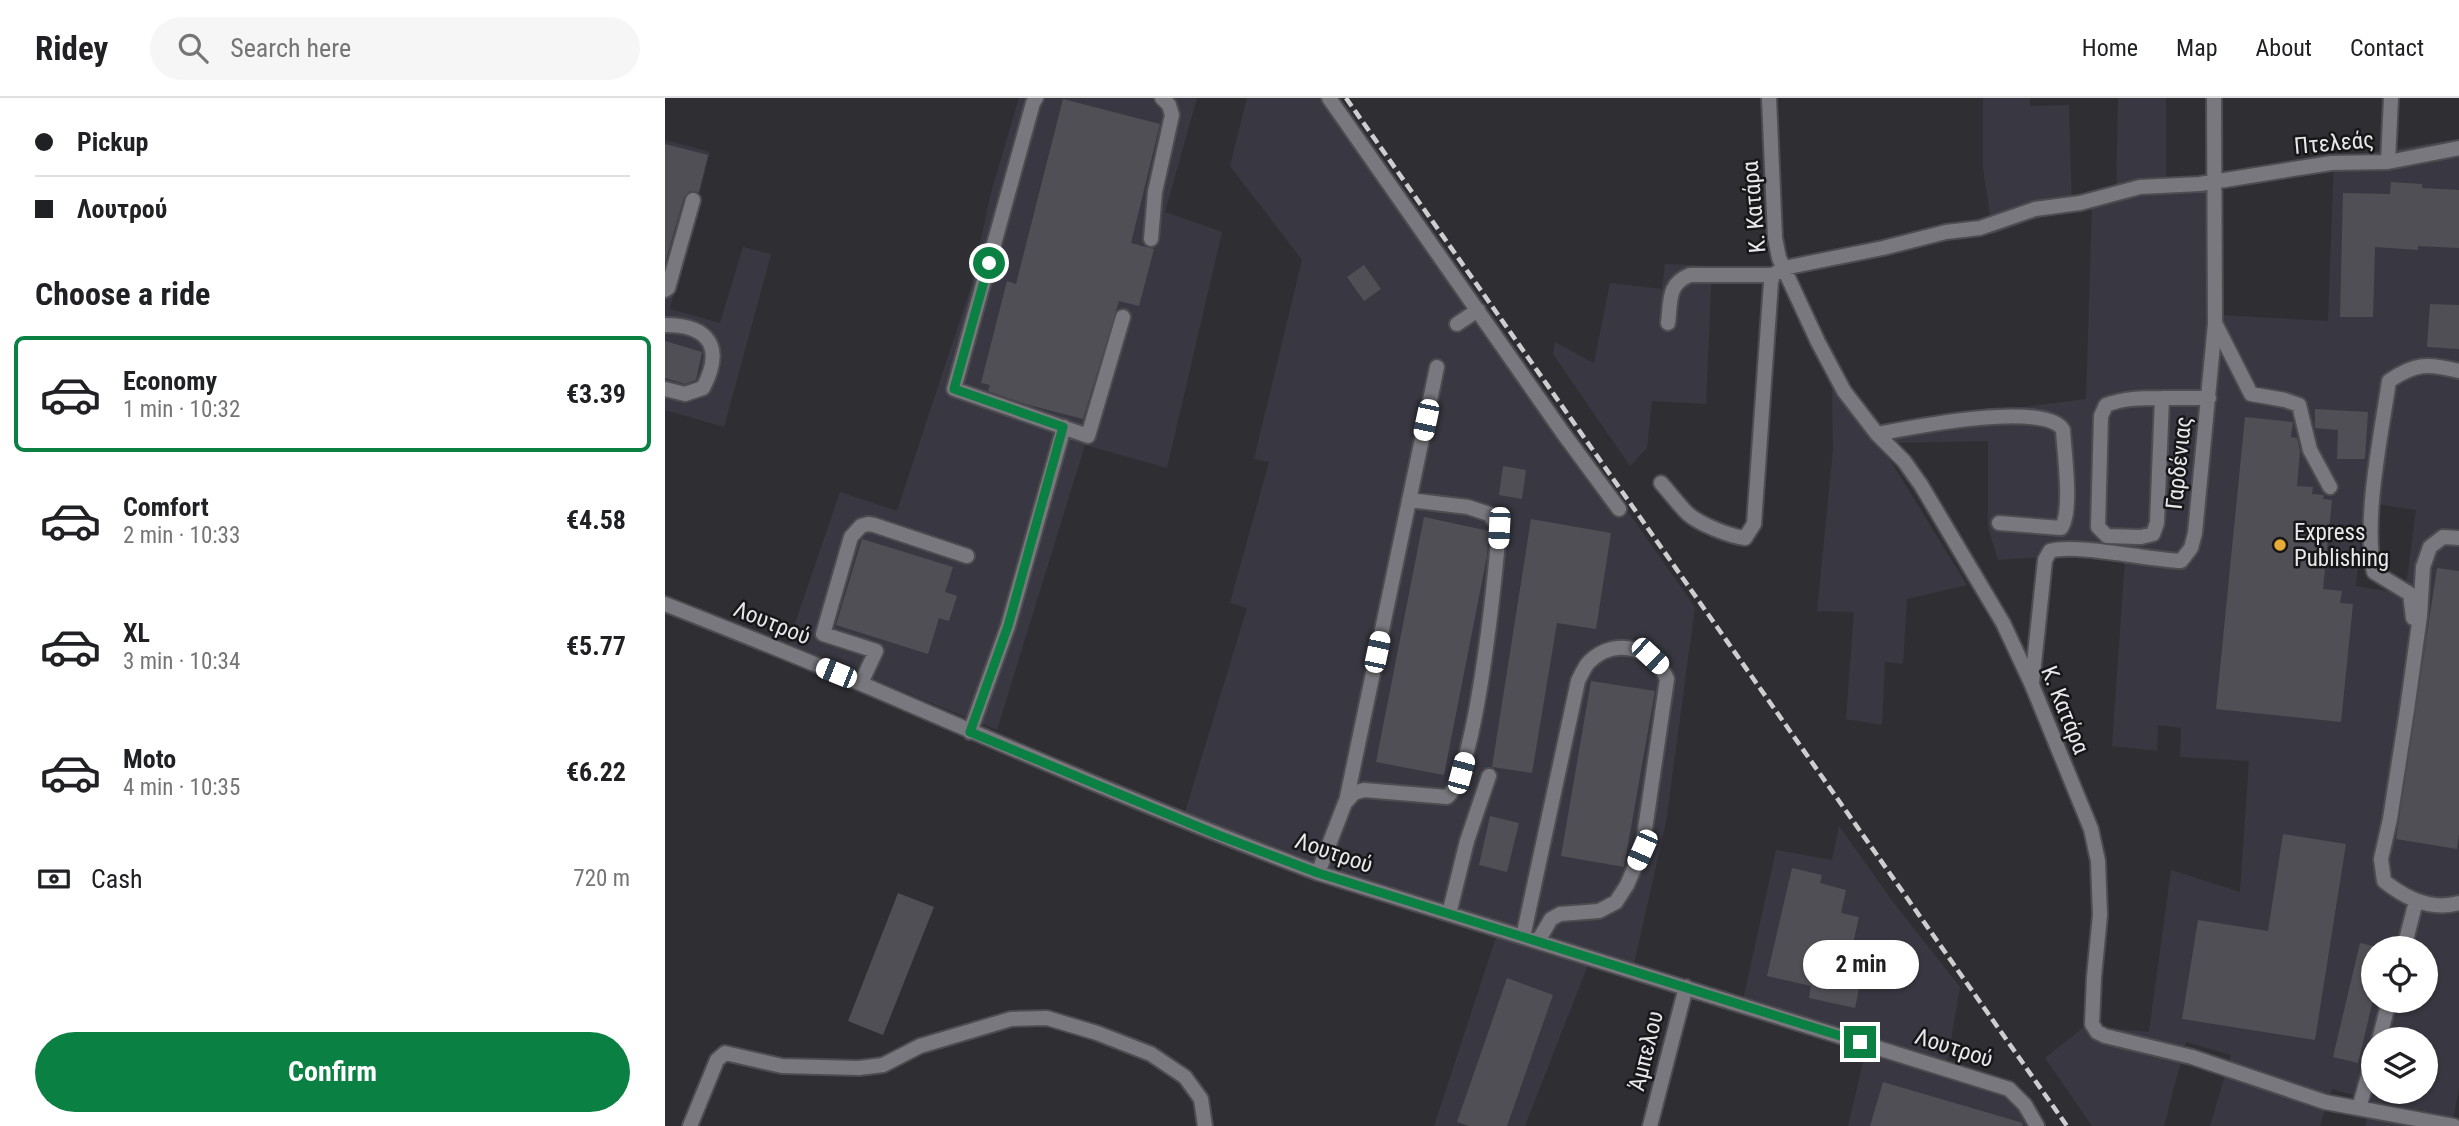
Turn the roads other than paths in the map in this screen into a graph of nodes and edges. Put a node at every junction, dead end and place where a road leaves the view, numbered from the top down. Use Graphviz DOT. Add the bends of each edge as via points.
graph roads {
  1 [pos="1036,98"];
  2 [pos="1162,98"];
  3 [pos="1329,98"];
  4 [pos="1769,98"];
  5 [pos="2214,98"];
  6 [pos="2391,98"];
  7 [pos="2459,148"];
  8 [pos="2388,162"];
  9 [pos="2214,182"];
  10 [pos="693,200"];
  11 [pos="1151,239"];
  12 [pos="1779,271"];
  13 [pos="665,290"];
  14 [pos="1478,310"];
  15 [pos="1123,317"];
  16 [pos="1668,323"];
  17 [pos="1457,324"];
  18 [pos="2215,324"];
  19 [pos="665,325"];
  20 [pos="1437,367"];
  21 [pos="2459,371"];
  22 [pos="665,389"];
  23 [pos="2162,398"];
  24 [pos="2209,398"];
  25 [pos="1063,427"];
  26 [pos="1877,434"];
  27 [pos="1661,483"];
  28 [pos="2330,487"];
  29 [pos="1409,500"];
  30 [pos="1619,509"];
  31 [pos="1999,523"];
  32 [pos="2459,538"];
  33 [pos="967,556"];
  34 [pos="665,604"];
  35 [pos="2414,659"];
  36 [pos="861,683"];
  37 [pos="2032,685"];
  38 [pos="970,732"];
  39 [pos="1489,776"];
  40 [pos="1345,803"];
  41 [pos="1318,873"];
  42 [pos="2416,901"];
  43 [pos="2459,903"];
  44 [pos="1450,914"];
  45 [pos="2407,936"];
  46 [pos="1523,937"];
  47 [pos="1538,941"];
  48 [pos="1686,988"];
  49 [pos="2361,1101"];
  50 [pos="2359,1108"];
  51 [pos="2035,1125"];
  52 [pos="690,1126"];
  53 [pos="1205,1126"];
  54 [pos="1650,1126"];
  55 [pos="2454,1126"];
  1 -- 25 [label="street" via="954,389"];
  2 -- 11 [label="street" via="1173,115 1155,192"];
  3 -- 14 [label="street"];
  4 -- 12 [label="street, Κ. Κατάρα"];
  5 -- 9 [label="street, Γαρδένιας"];
  6 -- 8 [label="street"];
  7 -- 8 [label="street, Πτελεάς"];
  8 -- 9 [label="street, Πτελεάς" via="2330,163"];
  9 -- 12 [label="street, Πτελεάς" via="2140,187 2035,209 1980,228"];
  9 -- 18 [label="street, Γαρδένιας"];
  10 -- 13 [label="street"];
  12 -- 16 [label="street, Πτελεάς" via="1680,279 1672,288"];
  12 -- 26 [label="street, Κ. Κατάρα" via="1844,391"];
  12 -- 27 [label="street" via="1766,341 1751,531 1745,538 1738,537 1689,515"];
  14 -- 17 [label="street"];
  14 -- 30 [label="street"];
  15 -- 25 [label="street" via="1088,436"];
  18 -- 24 [label="street, Γαρδένιας"];
  18 -- 28 [label="street" via="2251,394 2299,405 2310,450"];
  19 -- 22 [label="street" via="686,325 701,332 714,358 703,388 685,394"];
  20 -- 29 [label="street"];
  21 -- 35 [label="street" via="2428,364 2406,369 2389,381 2370,552 2374,572 2410,594"];
  23 -- 23 [label="street" via="2106,404 2101,416 2098,527 2108,536 2153,534"];
  23 -- 24 [label="street"];
  24 -- 37 [label="street, Γαρδένιας" via="2191,548 2181,561 2057,548 2050,551 2045,560"];
  25 -- 38 [label="street" via="1008,626"];
  26 -- 31 [label="street" via="1984,417 2053,419 2063,430 2065,522 2061,528"];
  26 -- 37 [label="street, Κ. Κατάρα" via="1904,461 1933,505 2003,623"];
  29 -- 40 [label="street"];
  29 -- 40 [label="street" via="1468,507 1489,514 1499,528 1471,733 1455,791 1447,797 1364,790"];
  32 -- 35 [label="street" via="2443,537 2430,547 2423,567"];
  33 -- 36 [label="street" via="868,524 856,530 823,634 876,651"];
  34 -- 36 [label="street, Λουτρού"];
  35 -- 42 [label="street" via="2381,859 2384,881"];
  36 -- 38 [label="street, Λουτρού"];
  37 -- 50 [label="street, Κ. Κατάρα" via="2091,829 2098,861 2100,915 2092,1024 2097,1032 2192,1057 2325,1102"];
  38 -- 41 [label="street, Λουτρού"];
  39 -- 44 [label="street"];
  40 -- 41 [label="street"];
  41 -- 44 [label="street, Λουτρού"];
  42 -- 43 [label="street"];
  42 -- 45 [label="street"];
  44 -- 46 [label="street, Λουτρού"];
  46 -- 47 [label="street, Λουτρού"];
  46 -- 47 [label="street" via="1578,681 1590,661 1617,648 1635,649 1662,667 1667,680 1642,850 1616,902 1599,911 1560,914 1551,919"];
  47 -- 48 [label="street, Λουτρού"];
  48 -- 51 [label="street, Λουτρού" via="2009,1089 2025,1105"];
  48 -- 54 [label="street, Άμπελου"];
  49 -- 50 [label="street"];
  50 -- 55 [label="street, Κ. Κατάρα"];
  52 -- 53 [label="street" via="717,1060 725,1053 782,1066 859,1068 883,1065 920,1046 1011,1019 1033,1017 1097,1033 1151,1054 1185,1077 1201,1099"];
}
